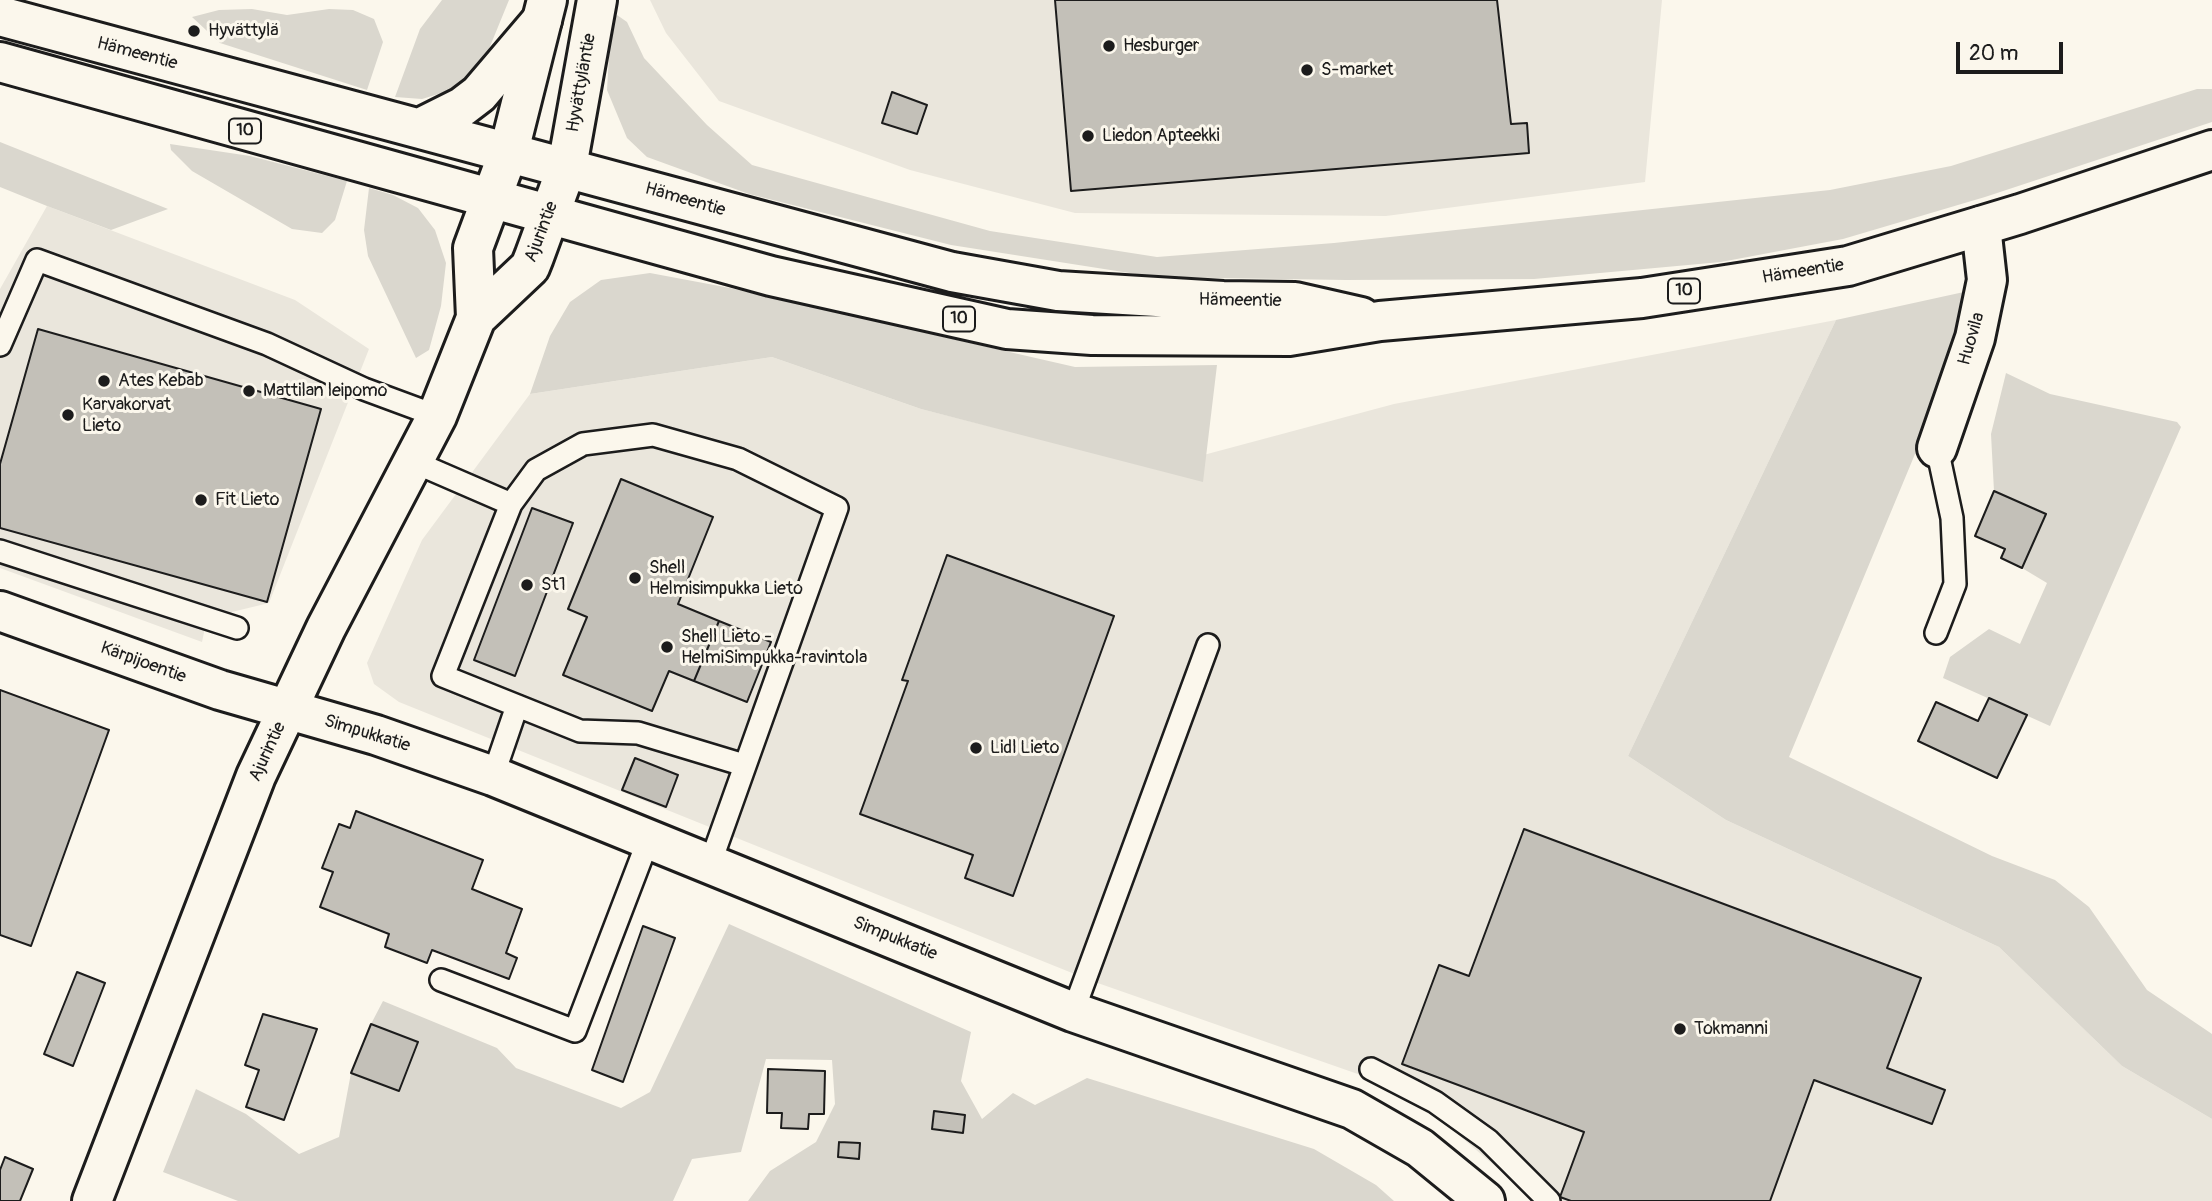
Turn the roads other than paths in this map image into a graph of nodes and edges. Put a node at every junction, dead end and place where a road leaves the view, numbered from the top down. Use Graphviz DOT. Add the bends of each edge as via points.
graph roads {
  1 [pos="597,0"];
  2 [pos="544,10"];
  3 [pos="0,16"];
  4 [pos="0,62"];
  5 [pos="420,128"];
  6 [pos="2212,150"];
  7 [pos="509,151"];
  8 [pos="567,167"];
  9 [pos="491,201"];
  10 [pos="548,216"];
  11 [pos="1981,226"];
  12 [pos="476,318"];
  13 [pos="1380,321"];
  14 [pos="0,345"];
  15 [pos="437,416"];
  16 [pos="1937,448"];
  17 [pos="414,462"];
  18 [pos="511,504"];
  19 [pos="0,551"];
  20 [pos="0,611"];
  21 [pos="237,628"];
  22 [pos="1936,633"];
  23 [pos="1208,645"];
  24 [pos="517,706"];
  25 [pos="288,710"];
  26 [pos="744,765"];
  27 [pos="493,776"];
  28 [pos="649,838"];
  29 [pos="710,864"];
  30 [pos="441,980"];
  31 [pos="1073,1012"];
  32 [pos="1371,1069"];
  33 [pos="92,1201"];
  34 [pos="1485,1201"];
  35 [pos="1549,1201"];
  1 -- 8 [label="main road, Hyvättyläntie"];
  2 -- 5 [label="main road" via="479,94"];
  2 -- 7 [label="main road"];
  3 -- 5 [label="main road, Hämeentie / 10"];
  4 -- 9 [label="main road, Hämeentie / 10"];
  5 -- 7 [label="main road, Hämeentie / 10"];
  6 -- 11 [label="main road, Hämeentie / 10"];
  7 -- 8 [label="main road, Hämeentie / 10"];
  7 -- 9 [label="main road, Ajurintie"];
  8 -- 10 [label="main road, Ajurintie"];
  8 -- 13 [label="main road, Hämeentie / 10" via="952,272 1058,291 1295,302"];
  9 -- 10 [label="main road, Hämeentie / 10"];
  9 -- 12 [label="main road, Ajurintie" via="473,248"];
  10 -- 12 [label="main road, Ajurintie" via="530,267"];
  10 -- 13 [label="main road, Hämeentie / 10" via="771,276 1007,329 1092,335 1289,336"];
  11 -- 13 [label="main road, Hämeentie / 10" via="1834,268 1642,298"];
  11 -- 16 [label="main road, Huovila" via="1987,280 1975,338"];
  12 -- 15 [label="main road, Ajurintie"];
  14 -- 15 [label="lane" via="37,260 267,344 364,389"];
  15 -- 17 [label="main road, Ajurintie"];
  16 -- 22 [label="lane" via="1952,518 1955,584"];
  17 -- 18 [label="lane"];
  17 -- 25 [label="main road, Ajurintie"];
  18 -- 24 [label="lane" via="443,676"];
  18 -- 26 [label="lane" via="536,470 583,444 653,435 738,459 837,508"];
  19 -- 21 [label="lane"];
  20 -- 25 [label="main road, Kärpijoentie"];
  23 -- 31 [label="lane"];
  24 -- 26 [label="lane" via="580,731 638,733"];
  24 -- 27 [label="lane"];
  25 -- 27 [label="main road, Simpukkatie"];
  25 -- 33 [label="main road, Ajurintie" via="256,776"];
  26 -- 29 [label="lane"];
  27 -- 28 [label="main road, Simpukkatie"];
  28 -- 29 [label="main road, Simpukkatie"];
  28 -- 30 [label="lane" via="575,1031"];
  29 -- 31 [label="main road, Simpukkatie"];
  31 -- 34 [label="main road, Simpukkatie" via="1352,1109 1420,1148"];
  32 -- 35 [label="lane" via="1435,1102 1488,1140"];
}
